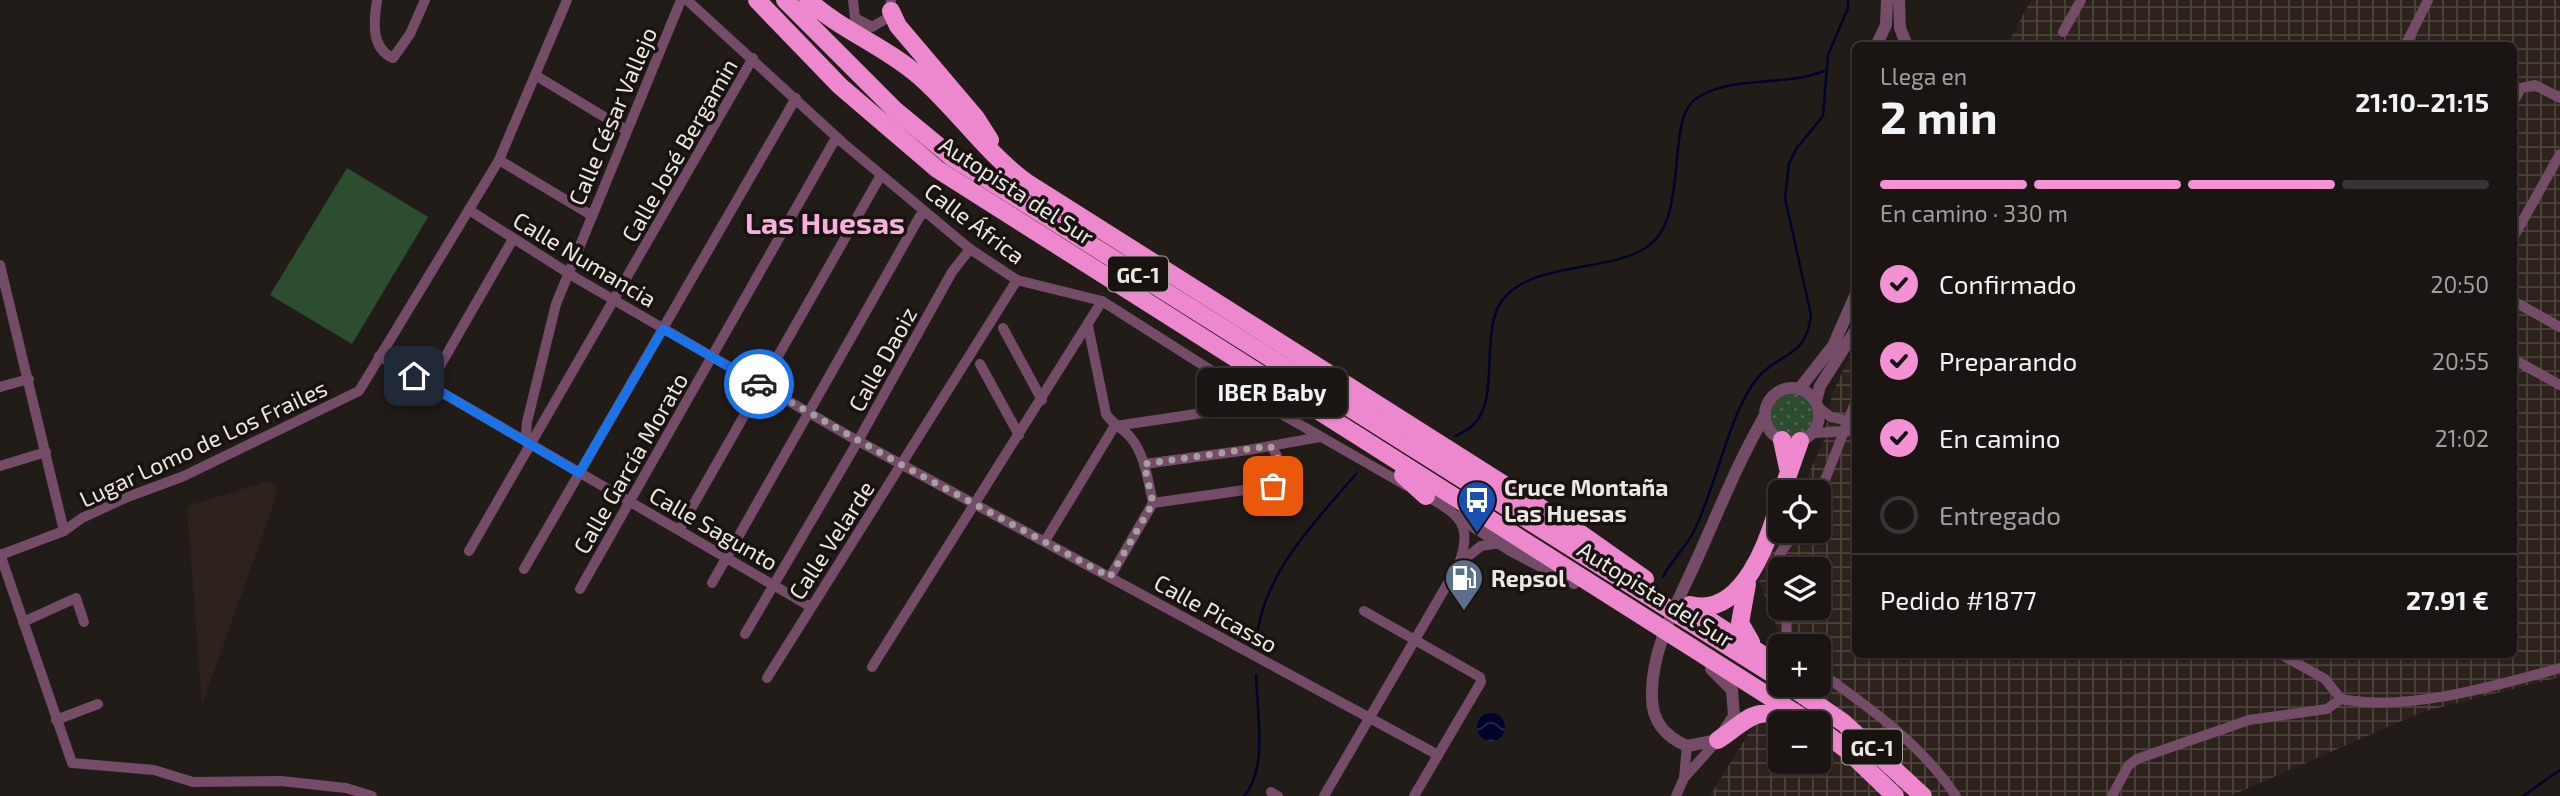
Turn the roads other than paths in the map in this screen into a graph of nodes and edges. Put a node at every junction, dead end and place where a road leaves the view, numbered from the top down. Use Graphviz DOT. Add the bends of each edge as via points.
graph roads {
  1 [pos="377,0"];
  2 [pos="425,0"];
  3 [pos="567,0"];
  4 [pos="681,0"];
  5 [pos="687,0"];
  6 [pos="757,0"];
  7 [pos="785,0"];
  8 [pos="808,0"];
  9 [pos="853,0"];
  10 [pos="1887,0"];
  11 [pos="1899,0"];
  12 [pos="2081,0"];
  13 [pos="2428,0"];
  14 [pos="893,4"];
  15 [pos="2063,32"];
  16 [pos="1878,42"];
  17 [pos="1904,42"];
  18 [pos="2407,42"];
  19 [pos="753,58"];
  20 [pos="535,75"];
  21 [pos="2517,96"];
  22 [pos="796,98"];
  23 [pos="2560,98"];
  24 [pos="626,130"];
  25 [pos="838,138"];
  26 [pos="2560,154"];
  27 [pos="499,160"];
  28 [pos="881,175"];
  29 [pos="1026,183"];
  30 [pos="469,210"];
  31 [pos="925,213"];
  32 [pos="591,215"];
  33 [pos="2517,231"];
  34 [pos="513,239"];
  35 [pos="970,249"];
  36 [pos="0,265"];
  37 [pos="568,273"];
  38 [pos="1017,280"];
  39 [pos="615,301"];
  40 [pos="1102,301"];
  41 [pos="1852,303"];
  42 [pos="2517,303"];
  43 [pos="1088,326"];
  44 [pos="2560,327"];
  45 [pos="1003,328"];
  46 [pos="663,329"];
  47 [pos="1852,336"];
  48 [pos="379,356"];
  49 [pos="713,357"];
  50 [pos="2517,361"];
  51 [pos="980,364"];
  52 [pos="29,379"];
  53 [pos="429,385"];
  54 [pos="761,385"];
  55 [pos="2560,385"];
  56 [pos="0,387"];
  57 [pos="1800,388"];
  58 [pos="1042,400"];
  59 [pos="1264,404"];
  60 [pos="1817,404"];
  61 [pos="531,408"];
  62 [pos="808,412"];
  63 [pos="1319,412"];
  64 [pos="1764,417"];
  65 [pos="545,420"];
  66 [pos="527,422"];
  67 [pos="1851,426"];
  68 [pos="1114,427"];
  69 [pos="508,431"];
  70 [pos="1019,435"];
  71 [pos="1320,437"];
  72 [pos="1792,438"];
  73 [pos="858,441"];
  74 [pos="1292,443"];
  75 [pos="531,444"];
  76 [pos="1270,446"];
  77 [pos="46,452"];
  78 [pos="1744,453"];
  79 [pos="1279,459"];
  80 [pos="1144,464"];
  81 [pos="902,465"];
  82 [pos="0,466"];
  83 [pos="1400,472"];
  84 [pos="579,473"];
  85 [pos="1785,480"];
  86 [pos="1826,480"];
  87 [pos="1426,496"];
  88 [pos="629,502"];
  89 [pos="1153,503"];
  90 [pos="975,505"];
  91 [pos="1459,517"];
  92 [pos="679,530"];
  93 [pos="64,531"];
  94 [pos="1768,534"];
  95 [pos="1045,541"];
  96 [pos="1500,543"];
  97 [pos="469,551"];
  98 [pos="0,555"];
  99 [pos="726,558"];
  100 [pos="1459,564"];
  101 [pos="1752,567"];
  102 [pos="524,569"];
  103 [pos="1562,575"];
  104 [pos="1110,577"];
  105 [pos="1633,578"];
  106 [pos="712,583"];
  107 [pos="774,585"];
  108 [pos="580,589"];
  109 [pos="1619,605"];
  110 [pos="811,607"];
  111 [pos="1685,609"];
  112 [pos="1364,611"];
  113 [pos="23,622"];
  114 [pos="84,622"];
  115 [pos="745,634"];
  116 [pos="1415,639"];
  117 [pos="1678,642"];
  118 [pos="1764,654"];
  119 [pos="1768,657"];
  120 [pos="2287,658"];
  121 [pos="872,667"];
  122 [pos="2560,668"];
  123 [pos="1768,671"];
  124 [pos="1719,674"];
  125 [pos="766,678"];
  126 [pos="1831,680"];
  127 [pos="1807,697"];
  128 [pos="1810,697"];
  129 [pos="2341,698"];
  130 [pos="1816,703"];
  131 [pos="98,704"];
  132 [pos="1776,711"];
  133 [pos="1791,711"];
  134 [pos="1768,713"];
  135 [pos="1370,718"];
  136 [pos="56,720"];
  137 [pos="1831,738"];
  138 [pos="1718,740"];
  139 [pos="1687,746"];
  140 [pos="1831,752"];
  141 [pos="1438,755"];
  142 [pos="1684,778"];
  143 [pos="372,796"];
  144 [pos="1324,796"];
  145 [pos="1414,796"];
  146 [pos="1676,796"];
  147 [pos="1883,796"];
  148 [pos="1895,796"];
  149 [pos="1923,796"];
  150 [pos="1956,796"];
  151 [pos="2112,796"];
  1 -- 2 [label="street" via="374,34 393,58"];
  3 -- 20 [label="street"];
  4 -- 24 [label="street, Calle César Vallejo"];
  5 -- 19 [label="street, Calle África"];
  6 -- 63 [label="highway, Autopista del Sur / GC-1" via="840,86 937,169"];
  7 -- 105 [label="highway, Autopista del Sur / GC-1" via="896,111 953,158"];
  8 -- 29 [label="highway" via="838,25 913,71"];
  9 -- 14 [label="street" via="855,18 865,26 879,26"];
  10 -- 16 [label="street" via="1886,25"];
  11 -- 17 [label="street"];
  12 -- 15 [label="street"];
  13 -- 18 [label="street"];
  14 -- 29 [label="highway" via="898,26"];
  19 -- 22 [label="street, Calle África"];
  19 -- 39 [label="street, Calle José Bergamin"];
  20 -- 24 [label="street"];
  20 -- 27 [label="street"];
  21 -- 23 [label="street" via="2521,88 2535,85"];
  22 -- 25 [label="street, Calle África"];
  22 -- 46 [label="street"];
  24 -- 32 [label="street, Calle César Vallejo"];
  25 -- 28 [label="street, Calle África"];
  25 -- 49 [label="street, Calle García Morato"];
  26 -- 33 [label="street"];
  27 -- 30 [label="street"];
  27 -- 32 [label="street"];
  28 -- 31 [label="street, Calle África"];
  28 -- 54 [label="street"];
  29 -- 105 [label="highway" via="1574,529"];
  30 -- 34 [label="street, Calle Numancia"];
  30 -- 48 [label="street"];
  31 -- 35 [label="street, Calle África"];
  31 -- 62 [label="street"];
  32 -- 37 [label="street, Calle César Vallejo"];
  34 -- 37 [label="street, Calle Numancia"];
  34 -- 53 [label="street"];
  35 -- 38 [label="street, Calle África"];
  35 -- 73 [label="street, Calle Daoiz" via="952,272"];
  36 -- 52 [label="street"];
  37 -- 39 [label="street, Calle Numancia"];
  37 -- 61 [label="street, Calle César Vallejo" via="548,327"];
  38 -- 40 [label="street, Calle África"];
  38 -- 81 [label="street, Calle Velarde"];
  39 -- 46 [label="street, Calle Numancia"];
  39 -- 65 [label="street, Calle José Bergamin"];
  40 -- 43 [label="street"];
  40 -- 59 [label="street, Calle África"];
  41 -- 57 [label="street" via="1833,345"];
  42 -- 44 [label="street"];
  43 -- 58 [label="street"];
  43 -- 68 [label="street" via="1106,414"];
  45 -- 58 [label="street"];
  46 -- 49 [label="street, Calle Numancia"];
  46 -- 84 [label="street"];
  47 -- 60 [label="street" via="1820,386"];
  48 -- 53 [label="street, Calle Sagunto"];
  48 -- 93 [label="street, Lugar Lomo de Los Frailes" via="359,391 184,476 103,508"];
  49 -- 54 [label="street, Calle Numancia"];
  49 -- 88 [label="street, Calle García Morato"];
  50 -- 55 [label="street"];
  51 -- 70 [label="street"];
  52 -- 56 [label="street"];
  52 -- 77 [label="street"];
  53 -- 69 [label="street, Calle Sagunto"];
  54 -- 62 [label="street, Calle Numancia"];
  54 -- 92 [label="street"];
  57 -- 60 [label="street"];
  57 -- 64 [label="street" via="1774,393"];
  58 -- 70 [label="street"];
  59 -- 68 [label="street"];
  59 -- 71 [label="street, Calle África"];
  60 -- 67 [label="street"];
  60 -- 72 [label="street" via="1819,421"];
  61 -- 65 [label="street" via="537,419"];
  61 -- 66 [label="street, Calle César Vallejo"];
  62 -- 73 [label="street, Calle Numancia"];
  62 -- 99 [label="street"];
  63 -- 83 [label="highway"];
  63 -- 109 [label="highway, Autopista del Sur / GC-1"];
  64 -- 72 [label="street"];
  64 -- 78 [label="street"];
  65 -- 75 [label="street, Calle José Bergamin"];
  66 -- 69 [label="street"];
  66 -- 75 [label="street, Calle César Vallejo"];
  67 -- 72 [label="street"];
  67 -- 86 [label="street"];
  68 -- 80 [label="street" via="1134,442"];
  68 -- 95 [label="street"];
  69 -- 75 [label="street, Calle Sagunto"];
  70 -- 90 [label="street"];
  71 -- 74 [label="street"];
  71 -- 87 [label="street, Calle África"];
  72 -- 78 [label="street" via="1757,442"];
  72 -- 85 [label="highway"];
  73 -- 81 [label="street, Calle Numancia"];
  73 -- 107 [label="street, Calle Daoiz"];
  74 -- 76 [label="street"];
  74 -- 79 [label="street"];
  75 -- 84 [label="street, Calle Sagunto"];
  75 -- 97 [label="street, Calle José Bergamin"];
  76 -- 79 [label="street"];
  76 -- 80 [label="street"];
  77 -- 82 [label="street"];
  77 -- 93 [label="street"];
  78 -- 139 [label="street" via="1657,655 1651,699 1655,716 1662,729"];
  79 -- 89 [label="street" via="1280,475 1273,486"];
  80 -- 89 [label="street"];
  81 -- 90 [label="street, Calle Numancia"];
  81 -- 110 [label="street, Calle Velarde"];
  83 -- 87 [label="highway"];
  83 -- 103 [label="highway"];
  84 -- 88 [label="street, Calle Sagunto"];
  84 -- 102 [label="street"];
  87 -- 91 [label="street, Calle África"];
  88 -- 92 [label="street, Calle Sagunto"];
  88 -- 108 [label="street, Calle García Morato"];
  89 -- 104 [label="street"];
  90 -- 95 [label="street, Calle Picasso"];
  90 -- 121 [label="street"];
  91 -- 96 [label="street"];
  91 -- 100 [label="street" via="1466,531"];
  92 -- 99 [label="street, Calle Sagunto"];
  93 -- 98 [label="street, Lugar Lomo de Los Frailes"];
  94 -- 101 [label="highway"];
  95 -- 104 [label="street, Calle Picasso"];
  96 -- 100 [label="street" via="1481,546"];
  96 -- 103 [label="street"];
  98 -- 113 [label="street"];
  99 -- 106 [label="street"];
  99 -- 107 [label="street, Calle Sagunto"];
  100 -- 116 [label="street"];
  101 -- 111 [label="highway" via="1720,604"];
  101 -- 118 [label="highway" via="1740,623 1746,637"];
  103 -- 109 [label="street"];
  104 -- 135 [label="street, Calle Picasso"];
  105 -- 111 [label="highway, Autopista del Sur / GC-1"];
  107 -- 110 [label="street, Calle Sagunto"];
  107 -- 115 [label="street, Calle Daoiz"];
  109 -- 117 [label="highway, Autopista del Sur / GC-1"];
  110 -- 125 [label="street, Calle Velarde"];
  111 -- 118 [label="highway"];
  111 -- 123 [label="highway, Autopista del Sur / GC-1"];
  112 -- 116 [label="street"];
  113 -- 114 [label="street" via="76,598"];
  113 -- 136 [label="street"];
  116 -- 135 [label="street"];
  116 -- 141 [label="street" via="1480,677 1481,682"];
  117 -- 124 [label="street"];
  117 -- 133 [label="highway, Autopista del Sur / GC-1"];
  118 -- 119 [label="highway"];
  120 -- 129 [label="street" via="2325,679"];
  122 -- 129 [label="street" via="2506,683 2390,703"];
  124 -- 132 [label="highway"];
  124 -- 138 [label="street" via="1732,690 1735,710"];
  126 -- 150 [label="street" via="1881,714"];
  127 -- 130 [label="highway, GC-1"];
  128 -- 130 [label="highway"];
  129 -- 151 [label="street" via="2327,709 2249,720 2137,759 2128,766"];
  130 -- 149 [label="highway, GC-1" via="1894,766"];
  131 -- 136 [label="street"];
  134 -- 138 [label="highway" via="1753,714"];
  135 -- 141 [label="street, Calle Picasso"];
  135 -- 144 [label="street"];
  136 -- 143 [label="street" via="75,765 154,770 192,782 281,781 346,788"];
  137 -- 148 [label="highway, GC-1"];
  138 -- 139 [label="street"];
  138 -- 142 [label="street"];
  139 -- 142 [label="street"];
  140 -- 147 [label="highway"];
  141 -- 145 [label="street"];
  142 -- 146 [label="street"];
}
